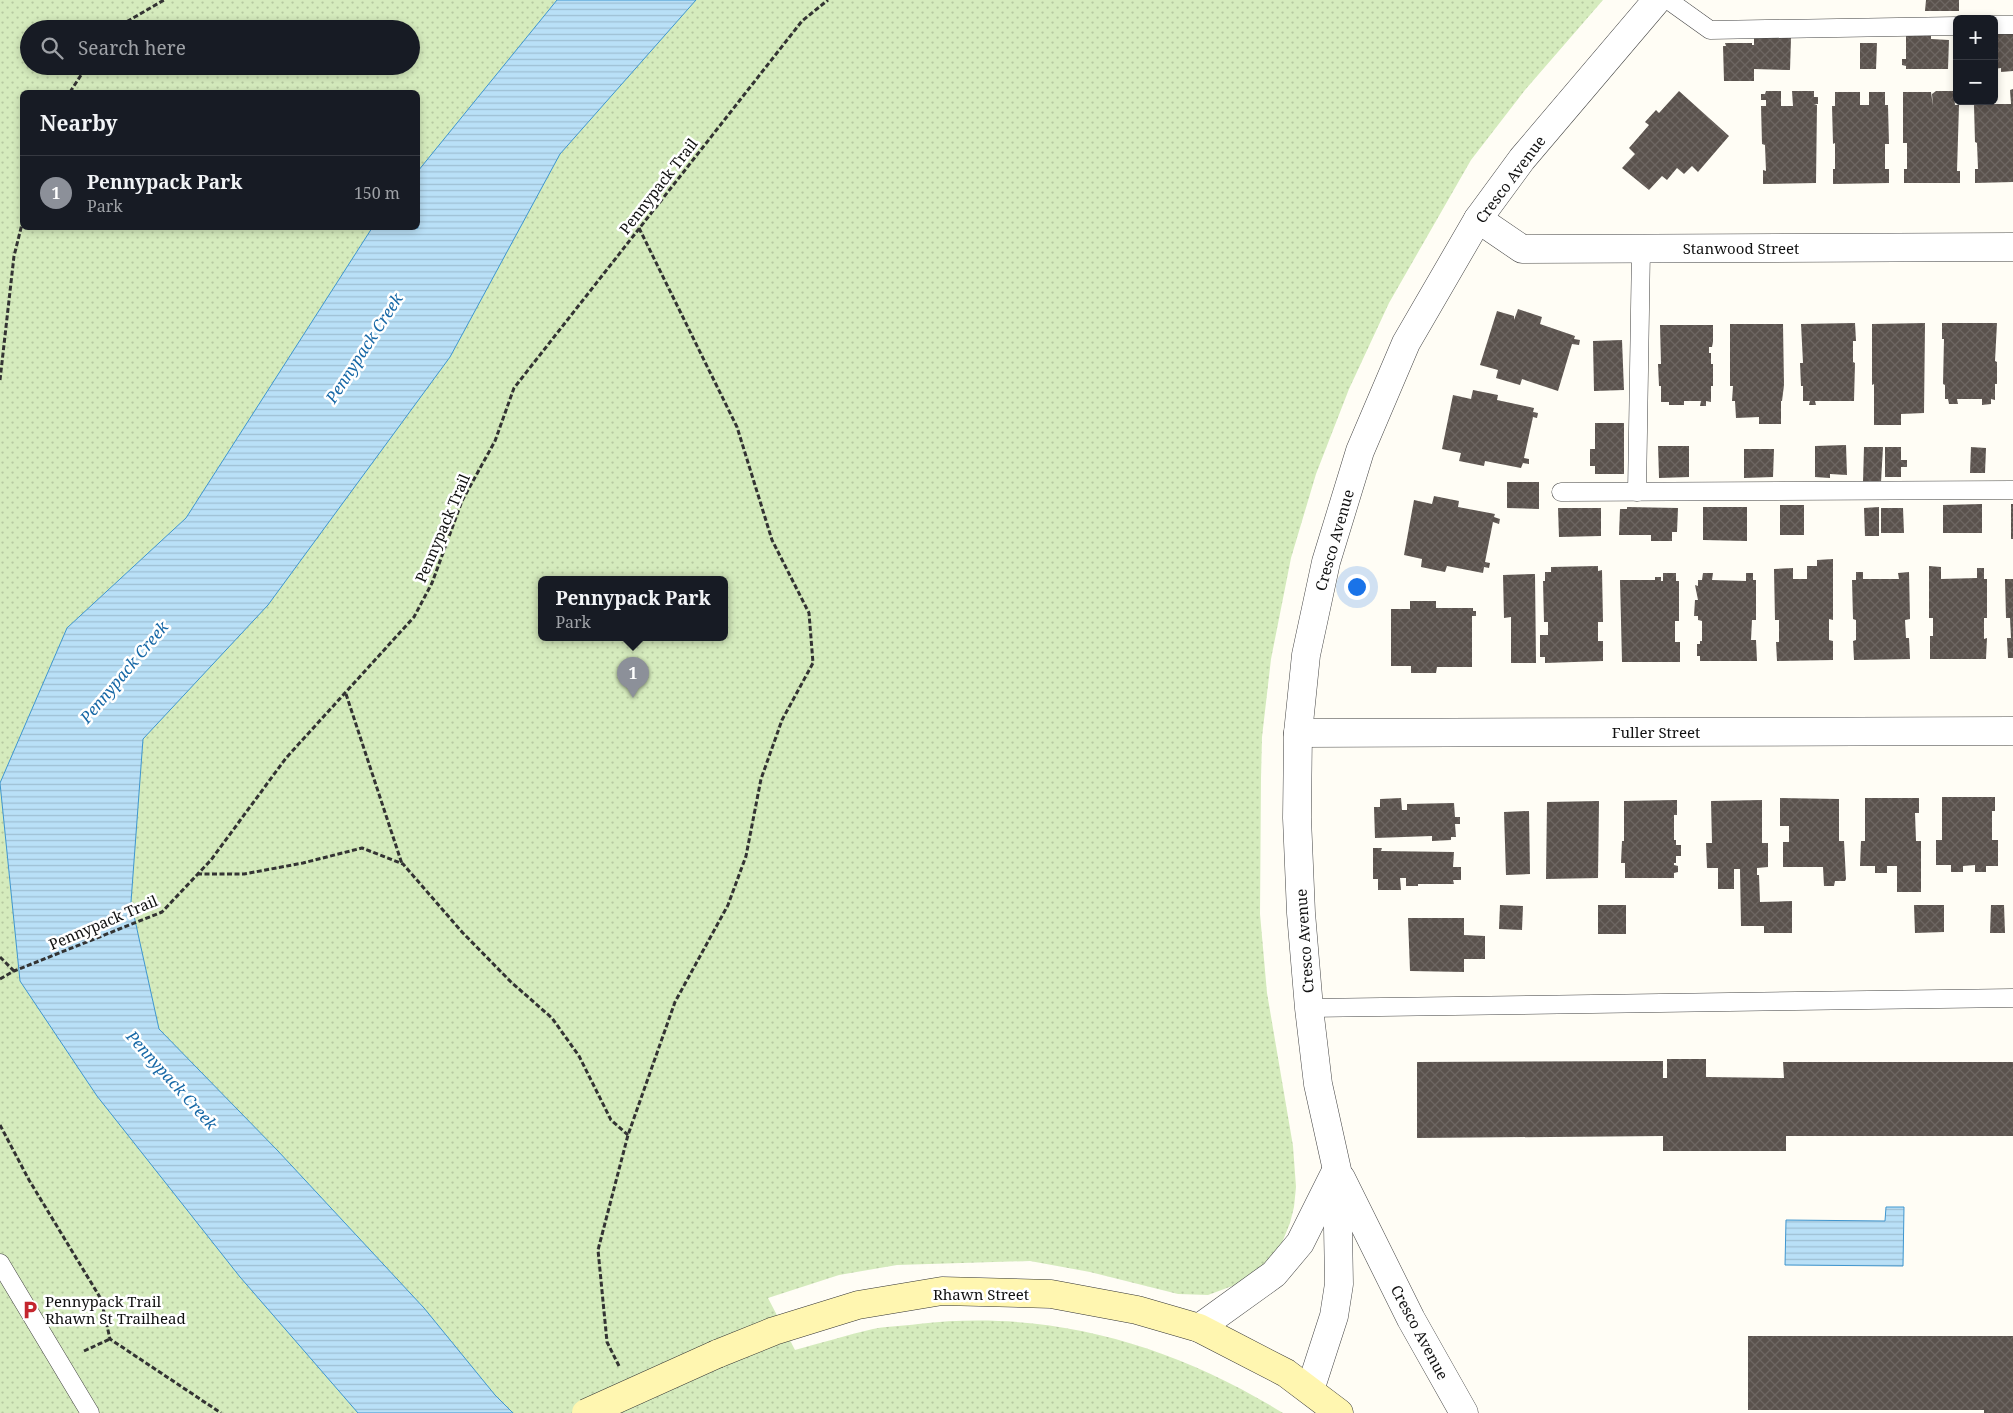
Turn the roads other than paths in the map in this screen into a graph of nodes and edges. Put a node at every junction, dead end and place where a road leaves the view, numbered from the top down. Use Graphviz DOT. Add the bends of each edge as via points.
graph roads {
  1 [pos="1657,0"];
  2 [pos="1668,0"];
  3 [pos="1998,25"];
  4 [pos="2013,25"];
  5 [pos="1953,26"];
  6 [pos="1478,219"];
  7 [pos="2013,247"];
  8 [pos="1641,249"];
  9 [pos="2013,490"];
  10 [pos="1561,492"];
  11 [pos="1637,492"];
  12 [pos="2013,731"];
  13 [pos="1298,733"];
  14 [pos="2013,998"];
  15 [pos="1309,1008"];
  16 [pos="1337,1170"];
  17 [pos="0,1263"];
  18 [pos="1199,1328"];
  19 [pos="1310,1390"];
  20 [pos="90,1413"];
  21 [pos="586,1413"];
  22 [pos="1340,1413"];
  23 [pos="1464,1413"];
  1 -- 6 [label="street, Cresco Avenue" via="1522,159"];
  2 -- 5 [label="lane" via="1710,30"];
  3 -- 4 [label="lane"];
  6 -- 8 [label="street, Stanwood Street" via="1522,249"];
  6 -- 13 [label="street, Cresco Avenue" via="1406,343 1360,451 1326,562 1306,655"];
  7 -- 8 [label="street, Stanwood Street"];
  8 -- 11 [label="lane"];
  9 -- 11 [label="lane"];
  10 -- 11 [label="lane"];
  12 -- 13 [label="street, Fuller Street"];
  13 -- 15 [label="street, Cresco Avenue" via="1297,828"];
  14 -- 15 [label="lane"];
  15 -- 16 [label="street, Cresco Avenue" via="1318,1084"];
  16 -- 18 [label="street" via="1300,1244 1274,1274"];
  16 -- 19 [label="street, Cresco Avenue" via="1339,1284 1334,1316"];
  16 -- 23 [label="street, Cresco Avenue" via="1410,1319"];
  17 -- 20 [label="lane"];
  18 -- 19 [label="main road, Rhawn Street" via="1286,1373"];
  18 -- 21 [label="main road, Rhawn Street, bridge" via="1137,1310 1051,1294 942,1291 858,1305 774,1331"];
  19 -- 22 [label="main road, Rhawn Street"];
}
